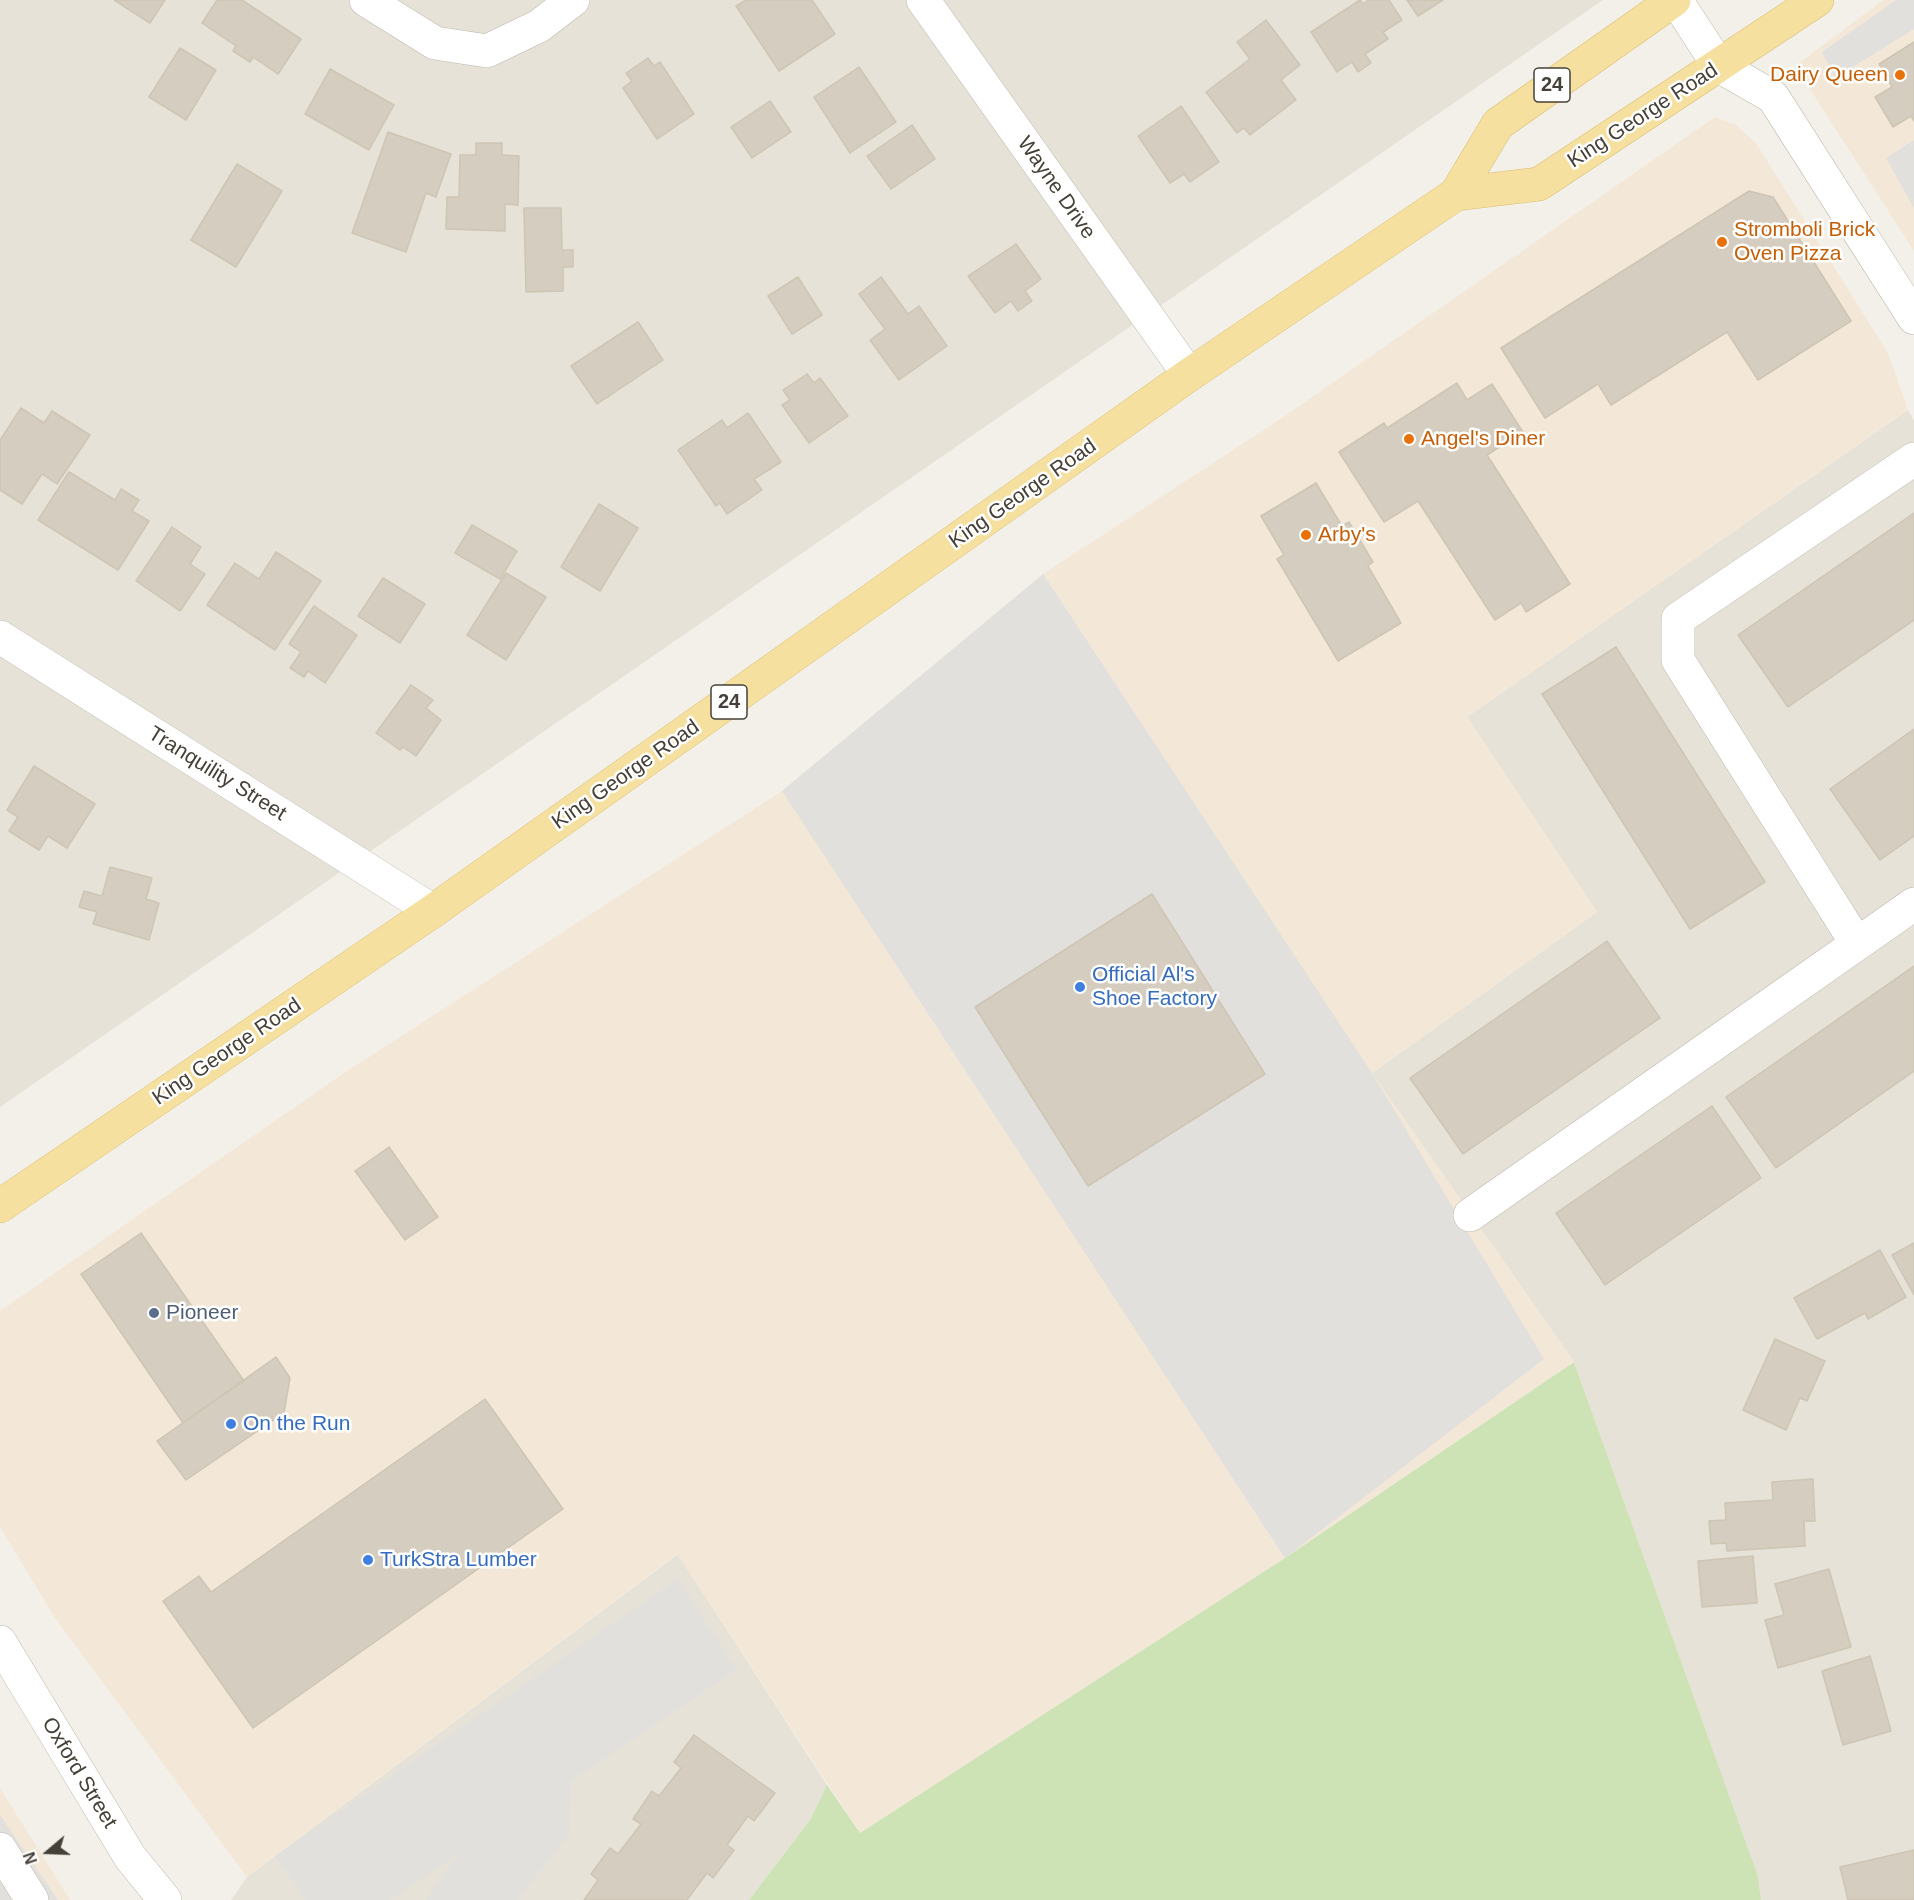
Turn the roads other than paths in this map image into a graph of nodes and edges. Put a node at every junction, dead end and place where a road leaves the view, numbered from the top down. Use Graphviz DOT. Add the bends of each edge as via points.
graph roads {
  1 [pos="366,0"];
  2 [pos="573,0"];
  3 [pos="923,0"];
  4 [pos="1675,0"];
  5 [pos="1817,0"];
  6 [pos="1719,66"];
  7 [pos="1456,194"];
  8 [pos="1914,318"];
  9 [pos="1189,375"];
  10 [pos="1914,459"];
  11 [pos="0,637"];
  12 [pos="1914,904"];
  13 [pos="433,911"];
  14 [pos="1857,944"];
  15 [pos="0,1206"];
  16 [pos="1470,1215"];
  17 [pos="0,1642"];
  18 [pos="0,1849"];
  19 [pos="32,1900"];
  20 [pos="165,1900"];
  1 -- 2 [label="street" via="435,43 487,51 539,26"];
  3 -- 9 [label="street, Wayne Drive"];
  4 -- 6 [label="street"];
  4 -- 7 [label="main road, King George Road / 24" via="1498,123"];
  5 -- 6 [label="main road, King George Road / 24"];
  6 -- 7 [label="main road, King George Road / 24" via="1539,184"];
  6 -- 8 [label="street" via="1773,97"];
  7 -- 9 [label="main road, King George Road / 24"];
  9 -- 13 [label="main road, King George Road / 24"];
  10 -- 14 [label="street" via="1678,619 1678,660"];
  11 -- 13 [label="street, Tranquility Street"];
  12 -- 14 [label="street"];
  13 -- 15 [label="main road, King George Road / 24"];
  14 -- 16 [label="street"];
  17 -- 20 [label="street, Oxford Street" via="130,1857"];
  18 -- 19 [label="street"];
}
